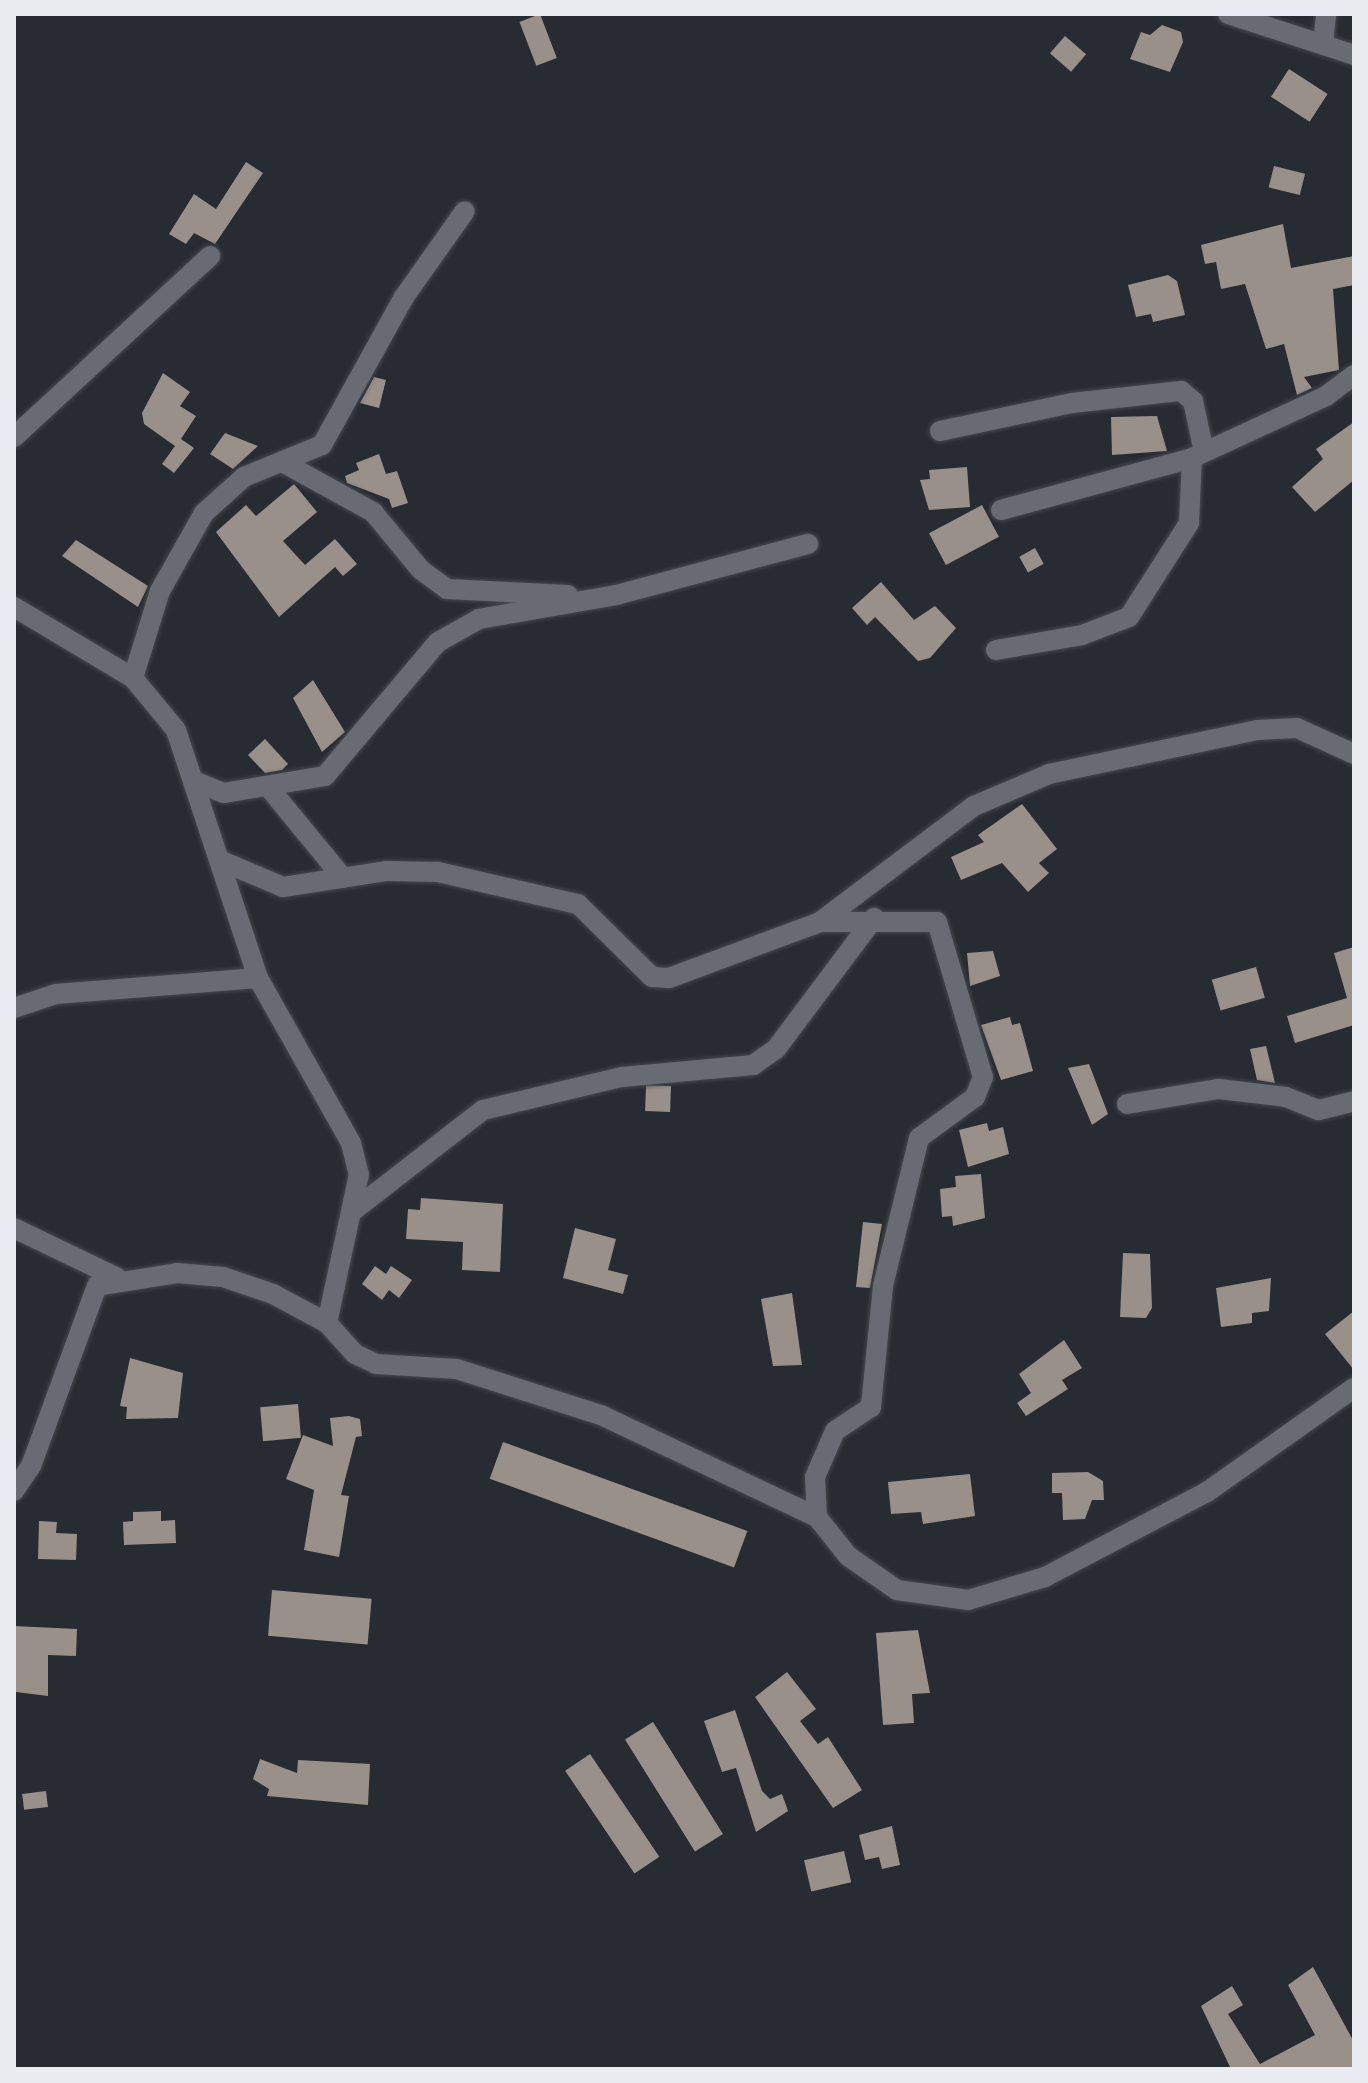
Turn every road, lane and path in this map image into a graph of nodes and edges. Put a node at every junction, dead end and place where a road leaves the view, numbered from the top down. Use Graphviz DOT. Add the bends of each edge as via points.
graph roads {
  1 [pos="1228,14"];
  2 [pos="1326,14"];
  3 [pos="1323,44"];
  4 [pos="1354,55"];
  5 [pos="465,211"];
  6 [pos="210,256"];
  7 [pos="1354,375"];
  8 [pos="940,431"];
  9 [pos="14,437"];
  10 [pos="1198,455"];
  11 [pos="284,463"];
  12 [pos="1001,510"];
  13 [pos="808,544"];
  14 [pos="616,595"];
  15 [pos="14,607"];
  16 [pos="996,650"];
  17 [pos="133,678"];
  18 [pos="1354,754"];
  19 [pos="194,781"];
  20 [pos="270,789"];
  21 [pos="224,862"];
  22 [pos="343,878"];
  23 [pos="874,918"];
  24 [pos="820,922"];
  25 [pos="258,978"];
  26 [pos="14,1008"];
  27 [pos="1354,1101"];
  28 [pos="1127,1104"];
  29 [pos="354,1210"];
  30 [pos="14,1228"];
  31 [pos="118,1278"];
  32 [pos="327,1323"];
  33 [pos="1354,1388"];
  34 [pos="14,1491"];
  35 [pos="817,1517"];
  1 -- 3 [label="street"];
  2 -- 3 [label="street"];
  3 -- 4 [label="street"];
  5 -- 11 [label="street" via="404,297 322,445"];
  6 -- 9 [label="street"];
  7 -- 10 [label="street" via="1326,396"];
  8 -- 10 [label="street" via="1072,403 1181,391 1193,401"];
  10 -- 12 [label="street"];
  10 -- 16 [label="street" via="1189,523 1129,617 1082,635"];
  11 -- 14 [label="street" via="373,512 421,570 447,589"];
  11 -- 17 [label="street" via="244,477 204,513 160,591"];
  13 -- 14 [label="street"];
  14 -- 20 [label="street" via="479,619 438,642 325,776"];
  15 -- 17 [label="street"];
  17 -- 19 [label="street" via="176,730"];
  18 -- 24 [label="street" via="1297,728 1257,730 1049,774 974,806"];
  19 -- 20 [label="street" via="224,793"];
  19 -- 21 [label="street"];
  20 -- 22 [label="street"];
  21 -- 22 [label="street" via="283,887"];
  21 -- 25 [label="street"];
  22 -- 24 [label="street" via="438,872 578,904 652,977 669,978"];
  23 -- 24 [label="street"];
  23 -- 29 [label="street" via="776,1049 753,1065 622,1077 483,1110 459,1122"];
  23 -- 35 [label="street" via="937,922 983,1077 975,1097 919,1138 883,1286 871,1407 835,1431 815,1477"];
  25 -- 26 [label="street" via="56,994"];
  25 -- 29 [label="street" via="351,1143 359,1174"];
  27 -- 28 [label="street" via="1319,1110 1286,1097 1219,1089"];
  29 -- 32 [label="street"];
  30 -- 31 [label="street"];
  31 -- 32 [label="street" via="223,1277"];
  31 -- 34 [label="street" via="97,1286 87,1302 31,1466"];
  32 -- 35 [label="street" via="355,1354 376,1364 511,1382"];
  33 -- 35 [label="street" via="1207,1492 1045,1577 968,1600 897,1590 874,1578"];
}
